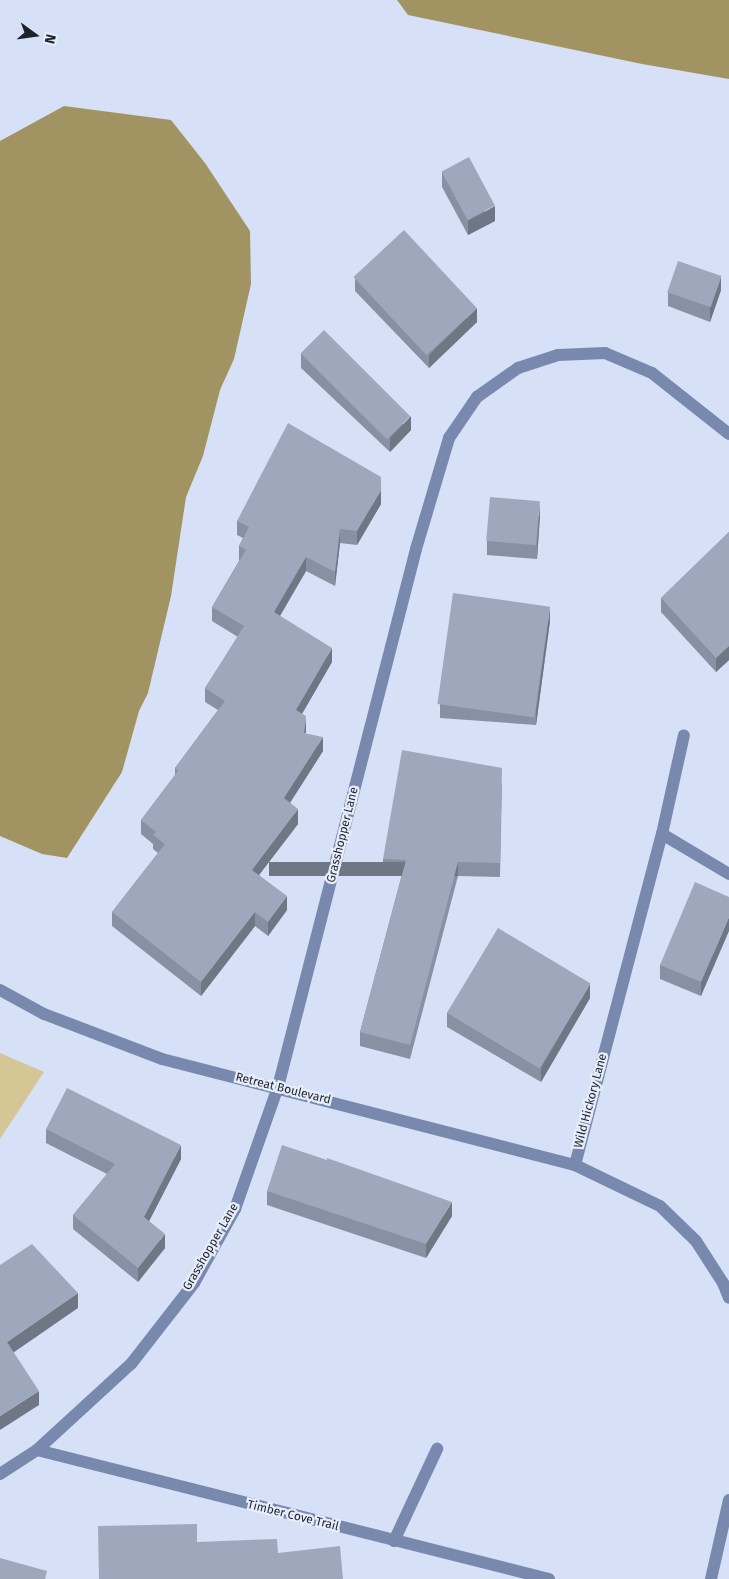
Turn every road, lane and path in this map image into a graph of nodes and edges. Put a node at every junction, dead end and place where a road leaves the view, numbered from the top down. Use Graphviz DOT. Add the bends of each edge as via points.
graph roads {
  1 [pos="729,434"];
  2 [pos="684,735"];
  3 [pos="662,834"];
  4 [pos="729,874"];
  5 [pos="0,990"];
  6 [pos="278,1087"];
  7 [pos="575,1165"];
  8 [pos="729,1298"];
  9 [pos="437,1449"];
  10 [pos="37,1450"];
  11 [pos="0,1474"];
  12 [pos="729,1500"];
  13 [pos="394,1541"];
  14 [pos="549,1579"];
  15 [pos="712,1579"];
  1 -- 6 [label="street, Grasshopper Lane" via="652,373 605,353 558,355 518,368 477,397 450,438 416,549"];
  2 -- 3 [label="street, Wild Hickory Lane"];
  3 -- 4 [label="street"];
  3 -- 7 [label="street, Wild Hickory Lane"];
  5 -- 6 [label="street, Retreat Boulevard" via="44,1014 162,1059"];
  6 -- 7 [label="street, Retreat Boulevard"];
  6 -- 10 [label="street, Grasshopper Lane" via="235,1209 194,1283 131,1364"];
  7 -- 8 [label="street, Wild Hickory Lane" via="660,1206 696,1241 724,1283"];
  9 -- 13 [label="street"];
  10 -- 11 [label="street, Grasshopper Lane"];
  10 -- 13 [label="street, Timber Cove Trail"];
  12 -- 15 [label="street"];
  13 -- 14 [label="street, Timber Cove Trail"];
}
